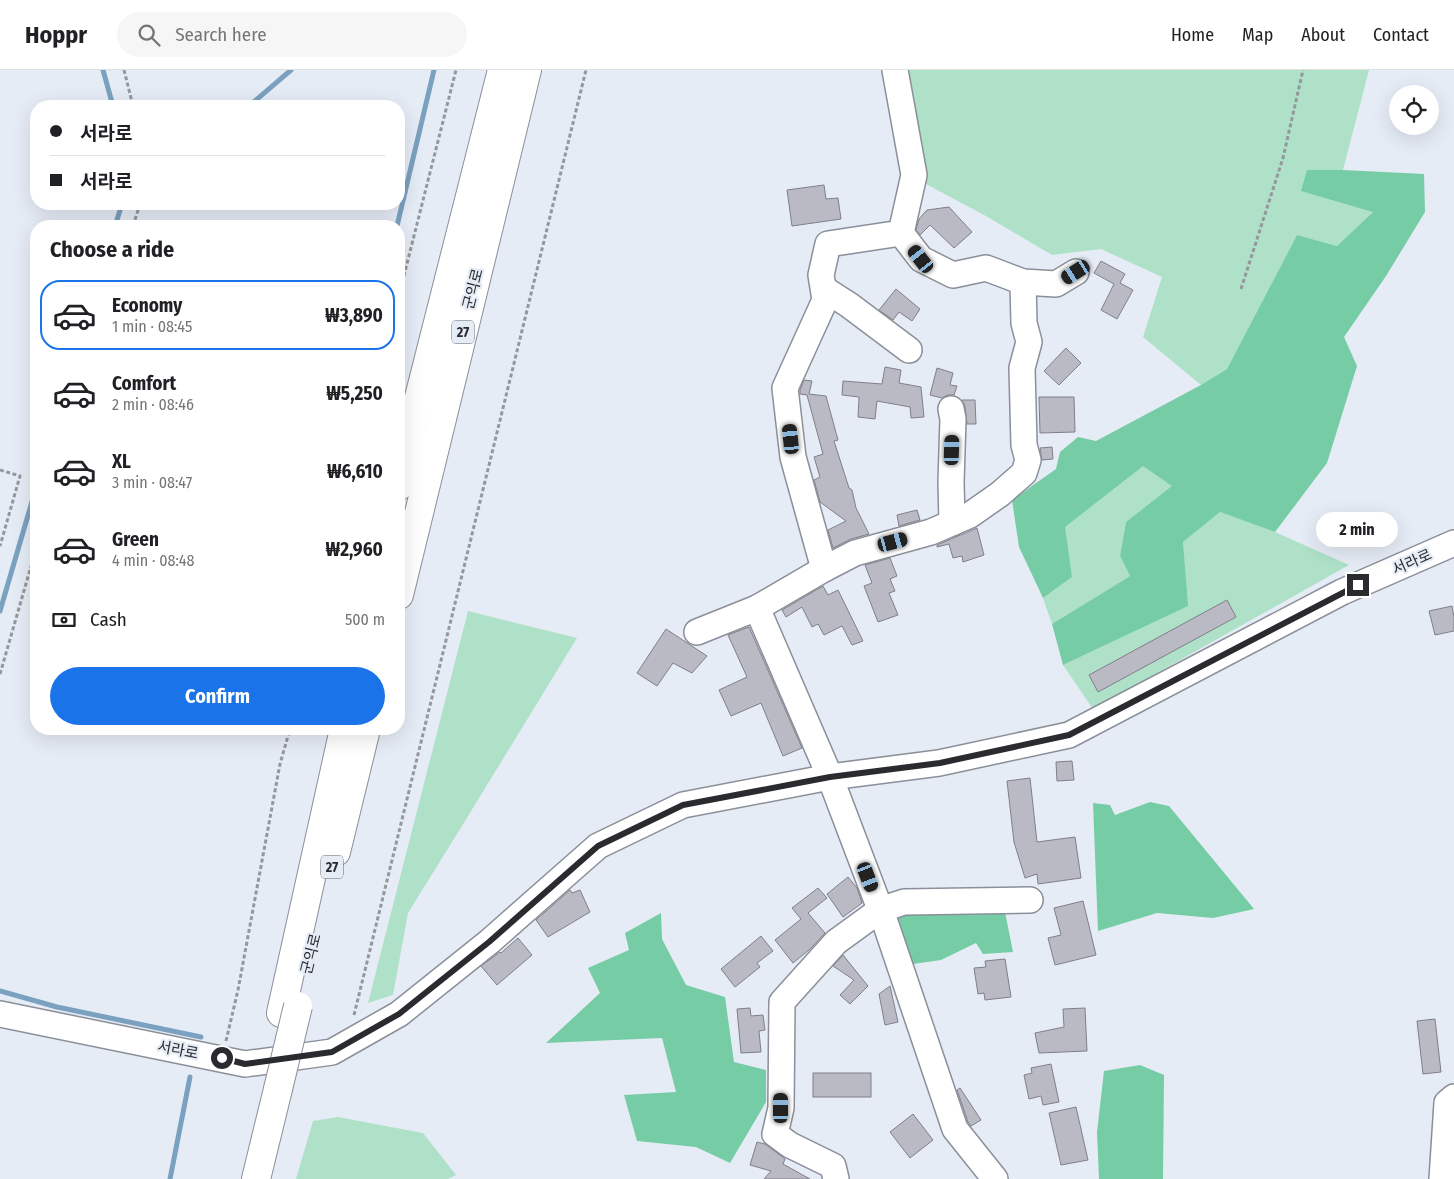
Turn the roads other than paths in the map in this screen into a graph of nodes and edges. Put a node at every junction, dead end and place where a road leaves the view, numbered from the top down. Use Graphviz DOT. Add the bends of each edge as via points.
graph roads {
  1 [pos="502,70"];
  2 [pos="527,70"];
  3 [pos="895,70"];
  4 [pos="901,233"];
  5 [pos="1076,272"];
  6 [pos="1023,282"];
  7 [pos="824,289"];
  8 [pos="909,350"];
  9 [pos="951,409"];
  10 [pos="405,460"];
  11 [pos="952,523"];
  12 [pos="1454,543"];
  13 [pos="824,568"];
  14 [pos="405,570"];
  15 [pos="757,608"];
  16 [pos="697,632"];
  17 [pos="343,735"];
  18 [pos="364,735"];
  19 [pos="830,777"];
  20 [pos="1030,900"];
  21 [pos="880,910"];
  22 [pos="290,1010"];
  23 [pos="0,1014"];
  24 [pos="270,1090"];
  25 [pos="1454,1097"];
  26 [pos="241,1179"];
  27 [pos="256,1179"];
  28 [pos="836,1179"];
  29 [pos="995,1179"];
  30 [pos="1442,1179"];
  1 -- 10 [label="highway, 군익로"];
  2 -- 14 [label="highway, 군익로 / 27"];
  3 -- 4 [label="street" via="914,175"];
  4 -- 6 [label="street" via="921,259 953,275 986,268"];
  4 -- 7 [label="street" via="828,244 821,275"];
  5 -- 6 [label="street" via="1056,284"];
  6 -- 11 [label="street" via="1024,324 1029,342 1022,368 1024,445 1028,460 1024,473 1000,494"];
  7 -- 8 [label="street"];
  7 -- 13 [label="street" via="826,300 786,388 793,456"];
  9 -- 11 [label="street"];
  11 -- 13 [label="street" via="855,553"];
  12 -- 19 [label="street, 서라로" via="1342,592 1069,735 940,763"];
  13 -- 15 [label="street"];
  15 -- 16 [label="street"];
  15 -- 19 [label="street"];
  17 -- 22 [label="highway, 군익로"];
  18 -- 22 [label="highway, 군익로 / 27"];
  19 -- 21 [label="street"];
  19 -- 23 [label="street, 서라로" via="683,805 598,846 489,942 399,1014 332,1052 245,1064"];
  20 -- 21 [label="street" via="904,902"];
  21 -- 28 [label="street" via="836,942 782,1002 781,1108 774,1134 833,1166"];
  21 -- 29 [label="street" via="955,1129"];
  22 -- 24 [label="highway, 군익로 / 27, bridge"];
  24 -- 26 [label="highway, 군익로"];
  24 -- 27 [label="highway, 군익로 / 27"];
  25 -- 30 [label="street" via="1447,1103"];
}
